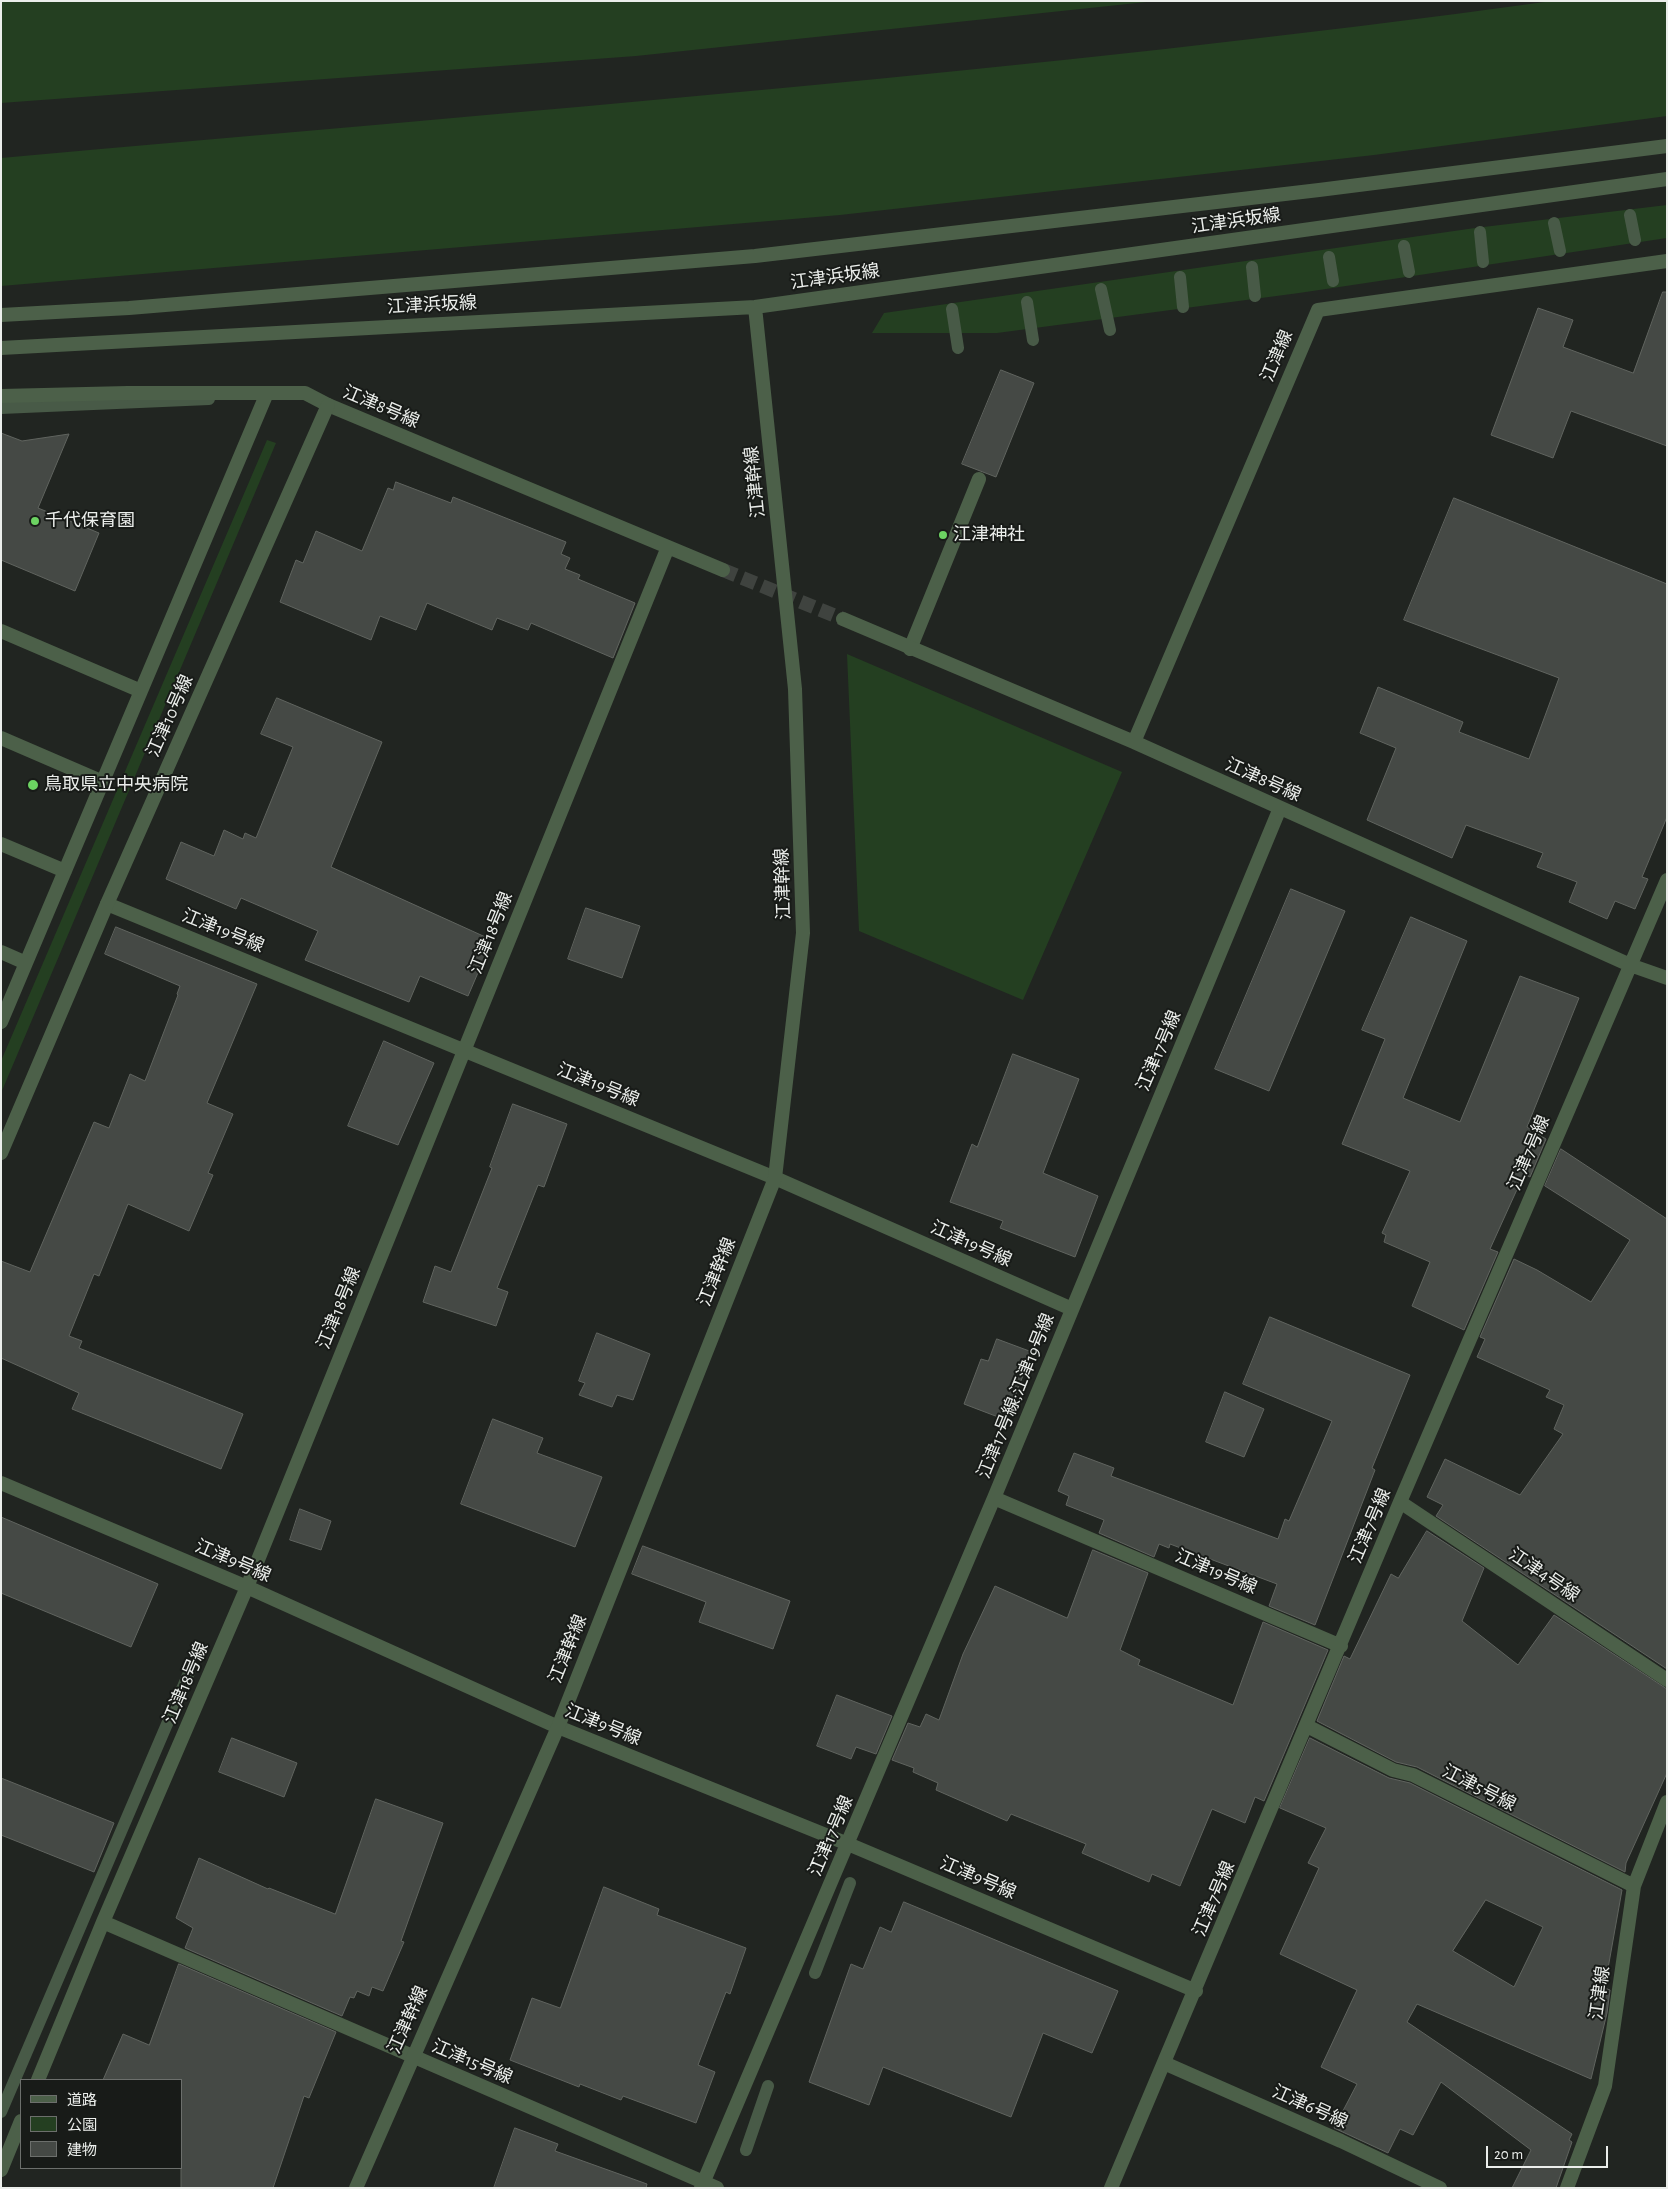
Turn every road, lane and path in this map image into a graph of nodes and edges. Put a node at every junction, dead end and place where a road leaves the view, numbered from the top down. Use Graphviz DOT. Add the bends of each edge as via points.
graph roads {
  1 [pos="1667,146"];
  2 [pos="1667,179"];
  3 [pos="1667,261"];
  4 [pos="755,307"];
  5 [pos="1,315"];
  6 [pos="1,348"];
  7 [pos="267,393"];
  8 [pos="1,396"];
  9 [pos="328,406"];
  10 [pos="980,479"];
  11 [pos="668,547"];
  12 [pos="723,570"];
  13 [pos="843,619"];
  14 [pos="1,631"];
  15 [pos="910,649"];
  16 [pos="141,691"];
  17 [pos="1,738"];
  18 [pos="1134,742"];
  19 [pos="103,782"];
  20 [pos="1280,808"];
  21 [pos="1,844"];
  22 [pos="65,871"];
  23 [pos="1667,880"];
  24 [pos="107,904"];
  25 [pos="1,952"];
  26 [pos="26,963"];
  27 [pos="1630,965"];
  28 [pos="1667,978"];
  29 [pos="1,1022"];
  30 [pos="463,1050"];
  31 [pos="1,1153"];
  32 [pos="775,1178"];
  33 [pos="1072,1309"];
  34 [pos="1,1484"];
  35 [pos="994,1498"];
  36 [pos="1400,1502"];
  37 [pos="248,1587"];
  38 [pos="1341,1646"];
  39 [pos="1667,1680"];
  40 [pos="1307,1726"];
  41 [pos="558,1727"];
  42 [pos="1667,1802"];
  43 [pos="848,1844"];
  44 [pos="1634,1886"];
  45 [pos="103,1922"];
  46 [pos="1196,1991"];
  47 [pos="413,2056"];
  48 [pos="1164,2063"];
  49 [pos="38,2079"];
  50 [pos="20,2123"];
  51 [pos="1,2170"];
  52 [pos="702,2185"];
  53 [pos="356,2188"];
  54 [pos="717,2188"];
  55 [pos="1111,2188"];
  56 [pos="1440,2188"];
  57 [pos="1567,2188"];
  1 -- 5 [label="street" via="754,256 139,307"];
  2 -- 4 [label="street, 江津浜坂線"];
  3 -- 18 [label="street, 江津線" via="1318,310"];
  4 -- 6 [label="street, 江津浜坂線"];
  4 -- 32 [label="street, 江津幹線" via="795,689 803,933"];
  7 -- 8 [label="street, 江津8号線" via="128,392"];
  7 -- 9 [label="street, 江津8号線" via="305,393"];
  7 -- 16 [label="street"];
  9 -- 11 [label="street, 江津8号線"];
  9 -- 24 [label="street, 江津10号線"];
  10 -- 15 [label="street"];
  11 -- 12 [label="street, 江津8号線"];
  11 -- 30 [label="street, 江津18号線"];
  13 -- 15 [label="street, 江津8号線"];
  14 -- 16 [label="street"];
  15 -- 18 [label="street, 江津8号線"];
  16 -- 19 [label="street"];
  17 -- 19 [label="street"];
  18 -- 20 [label="street, 江津8号線"];
  19 -- 22 [label="street"];
  20 -- 27 [label="street, 江津8号線"];
  20 -- 33 [label="street, 江津17号線"];
  21 -- 22 [label="street"];
  22 -- 26 [label="street"];
  23 -- 27 [label="street, 江津7号線"];
  24 -- 30 [label="street, 江津19号線"];
  24 -- 31 [label="street, 江津10号線"];
  25 -- 26 [label="street"];
  26 -- 29 [label="street"];
  27 -- 28 [label="street, 江津8号線"];
  27 -- 36 [label="street, 江津7号線"];
  30 -- 32 [label="street, 江津19号線"];
  30 -- 37 [label="street, 江津18号線"];
  32 -- 33 [label="street, 江津19号線"];
  32 -- 41 [label="street, 江津幹線"];
  33 -- 35 [label="street, 江津17号線;江津19号線"];
  34 -- 37 [label="street, 江津9号線"];
  35 -- 38 [label="street, 江津19号線"];
  35 -- 43 [label="street, 江津17号線"];
  36 -- 38 [label="street, 江津7号線"];
  36 -- 39 [label="street, 江津4号線"];
  37 -- 41 [label="street, 江津9号線"];
  37 -- 45 [label="street, 江津18号線"];
  38 -- 40 [label="street, 江津7号線"];
  40 -- 44 [label="street, 江津5号線"];
  40 -- 46 [label="street, 江津7号線"];
  41 -- 43 [label="street, 江津9号線"];
  41 -- 47 [label="street, 江津幹線"];
  42 -- 44 [label="street, 江津線"];
  43 -- 46 [label="street, 江津9号線"];
  43 -- 52 [label="street, 江津17号線"];
  44 -- 57 [label="street, 江津線" via="1605,2086"];
  45 -- 47 [label="street, 江津15号線"];
  45 -- 49 [label="street, 江津18号線"];
  46 -- 48 [label="street, 江津7号線"];
  47 -- 52 [label="street, 江津15号線"];
  47 -- 53 [label="street, 江津幹線"];
  48 -- 55 [label="street, 江津7号線"];
  48 -- 56 [label="street, 江津6号線"];
  50 -- 51 [label="street"];
  52 -- 54 [label="street, 江津15号線"];
}
